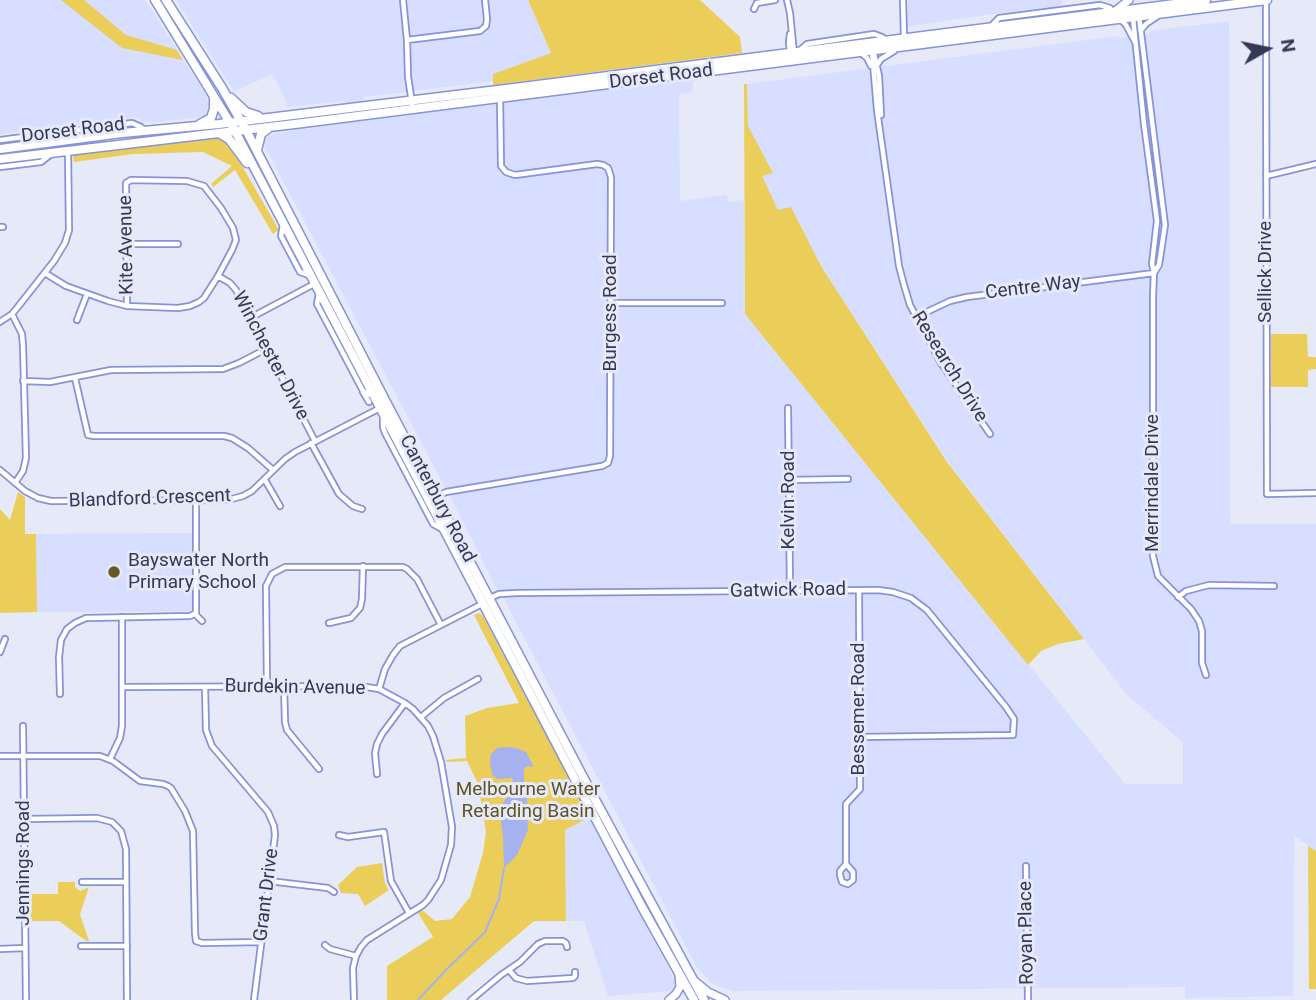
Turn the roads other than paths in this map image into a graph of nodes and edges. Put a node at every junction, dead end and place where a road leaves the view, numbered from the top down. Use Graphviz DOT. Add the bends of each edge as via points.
graph roads {
  1 [pos="155,0"];
  2 [pos="403,0"];
  3 [pos="485,0"];
  4 [pos="775,0"];
  5 [pos="787,0"];
  6 [pos="903,0"];
  7 [pos="1206,0"];
  8 [pos="1266,0"];
  9 [pos="168,1"];
  10 [pos="755,2"];
  11 [pos="1136,7"];
  12 [pos="754,9"];
  13 [pos="1162,14"];
  14 [pos="1119,20"];
  15 [pos="1140,30"];
  16 [pos="980,33"];
  17 [pos="407,40"];
  18 [pos="887,41"];
  19 [pos="902,44"];
  20 [pos="1137,46"];
  21 [pos="872,47"];
  22 [pos="860,52"];
  23 [pos="794,54"];
  24 [pos="877,65"];
  25 [pos="874,74"];
  26 [pos="222,88"];
  27 [pos="499,94"];
  28 [pos="213,96"];
  29 [pos="412,105"];
  30 [pos="1150,108"];
  31 [pos="1142,110"];
  32 [pos="262,117"];
  33 [pos="241,121"];
  34 [pos="230,122"];
  35 [pos="198,126"];
  36 [pos="270,127"];
  37 [pos="145,130"];
  38 [pos="246,130"];
  39 [pos="234,131"];
  40 [pos="219,133"];
  41 [pos="882,135"];
  42 [pos="0,140"];
  43 [pos="67,145"];
  44 [pos="0,149"];
  45 [pos="257,150"];
  46 [pos="54,152"];
  47 [pos="1156,156"];
  48 [pos="1148,157"];
  49 [pos="0,159"];
  50 [pos="1316,164"];
  51 [pos="0,167"];
  52 [pos="1266,176"];
  53 [pos="263,186"];
  54 [pos="283,224"];
  55 [pos="127,244"];
  56 [pos="178,244"];
  57 [pos="45,273"];
  58 [pos="1154,273"];
  59 [pos="218,276"];
  60 [pos="309,280"];
  61 [pos="323,280"];
  62 [pos="319,293"];
  63 [pos="87,294"];
  64 [pos="611,303"];
  65 [pos="722,303"];
  66 [pos="127,306"];
  67 [pos="12,314"];
  68 [pos="916,317"];
  69 [pos="250,318"];
  70 [pos="77,320"];
  71 [pos="0,322"];
  72 [pos="266,349"];
  73 [pos="75,378"];
  74 [pos="23,381"];
  75 [pos="371,400"];
  76 [pos="383,407"];
  77 [pos="788,408"];
  78 [pos="990,433"];
  79 [pos="313,442"];
  80 [pos="0,470"];
  81 [pos="273,470"];
  82 [pos="848,479"];
  83 [pos="265,480"];
  84 [pos="789,480"];
  85 [pos="15,483"];
  86 [pos="1316,493"];
  87 [pos="436,497"];
  88 [pos="196,500"];
  89 [pos="280,506"];
  90 [pos="362,509"];
  91 [pos="363,566"];
  92 [pos="1273,586"];
  93 [pos="790,591"];
  94 [pos="859,591"];
  95 [pos="1178,597"];
  96 [pos="486,601"];
  97 [pos="195,614"];
  98 [pos="122,617"];
  99 [pos="202,621"];
  100 [pos="329,622"];
  101 [pos="441,625"];
  102 [pos="5,639"];
  103 [pos="0,652"];
  104 [pos="1206,675"];
  105 [pos="478,679"];
  106 [pos="284,686"];
  107 [pos="122,687"];
  108 [pos="205,687"];
  109 [pos="267,687"];
  110 [pos="379,689"];
  111 [pos="60,694"];
  112 [pos="405,702"];
  113 [pos="421,717"];
  114 [pos="23,726"];
  115 [pos="860,737"];
  116 [pos="0,756"];
  117 [pos="23,756"];
  118 [pos="110,759"];
  119 [pos="318,769"];
  120 [pos="377,774"];
  121 [pos="24,819"];
  122 [pos="340,835"];
  123 [pos="618,851"];
  124 [pos="846,864"];
  125 [pos="1026,866"];
  126 [pos="269,881"];
  127 [pos="82,882"];
  128 [pos="126,882"];
  129 [pos="334,892"];
  130 [pos="409,914"];
  131 [pos="659,916"];
  132 [pos="650,921"];
  133 [pos="261,942"];
  134 [pos="325,944"];
  135 [pos="80,946"];
  136 [pos="127,946"];
  137 [pos="567,947"];
  138 [pos="25,948"];
  139 [pos="0,949"];
  140 [pos="356,956"];
  141 [pos="509,970"];
  142 [pos="679,972"];
  143 [pos="575,975"];
  144 [pos="691,975"];
  145 [pos="26,1000"];
  146 [pos="127,1000"];
  147 [pos="254,1000"];
  148 [pos="354,1000"];
  149 [pos="471,1000"];
  150 [pos="669,1000"];
  151 [pos="694,1000"];
  152 [pos="704,1000"];
  153 [pos="718,1000"];
  154 [pos="726,1000"];
  155 [pos="1028,1000"];
  1 -- 28 [label="main road, Canterbury Road"];
  2 -- 17 [label="street"];
  3 -- 17 [label="street" via="486,26 480,32"];
  4 -- 10 [label="street"];
  5 -- 23 [label="street"];
  6 -- 19 [label="street"];
  7 -- 11 [label="main road, Dorset Road"];
  8 -- 13 [label="main road, Dorset Road"];
  8 -- 52 [label="street, Sellick Drive"];
  9 -- 26 [label="main road, Canterbury Road"];
  10 -- 12 [label="street"];
  11 -- 13 [label="main road, Dorset Road"];
  11 -- 14 [label="main road, Dorset Road"];
  11 -- 15 [label="street, Merrindale Drive"];
  11 -- 16 [label="main road, Dorset Road" via="990,27"];
  11 -- 20 [label="street, Merrindale Drive"];
  13 -- 15 [label="street"];
  14 -- 16 [label="main road, Dorset Road"];
  14 -- 20 [label="street"];
  15 -- 30 [label="street, Merrindale Drive"];
  16 -- 19 [label="main road, Dorset Road"];
  17 -- 29 [label="street"];
  18 -- 19 [label="main road, Dorset Road"];
  18 -- 21 [label="main road, Dorset Road"];
  18 -- 23 [label="street" via="874,34 807,44"];
  19 -- 21 [label="main road, Dorset Road"];
  19 -- 24 [label="street"];
  20 -- 31 [label="street, Merrindale Drive"];
  21 -- 22 [label="main road, Dorset Road"];
  21 -- 23 [label="main road, Dorset Road"];
  21 -- 24 [label="street, Research Drive"];
  21 -- 25 [label="street, Research Drive"];
  22 -- 23 [label="main road, Dorset Road"];
  22 -- 25 [label="street"];
  23 -- 27 [label="main road, Dorset Road"];
  24 -- 41 [label="street, Research Drive"];
  25 -- 41 [label="street, Research Drive"];
  26 -- 32 [label="main road" via="246,112"];
  26 -- 33 [label="main road, Canterbury Road"];
  27 -- 29 [label="main road, Dorset Road"];
  27 -- 64 [label="street, Burgess Road" via="501,166 506,172 515,175 597,164 608,168"];
  28 -- 34 [label="main road, Canterbury Road"];
  28 -- 35 [label="main road" via="214,114"];
  29 -- 32 [label="main road, Dorset Road"];
  29 -- 36 [label="main road, Dorset Road"];
  30 -- 31 [label="street"];
  30 -- 47 [label="street, Merrindale Drive"];
  31 -- 48 [label="street, Merrindale Drive"];
  32 -- 33 [label="main road, Dorset Road"];
  33 -- 34 [label="main road, Dorset Road"];
  33 -- 38 [label="main road, Canterbury Road"];
  34 -- 35 [label="main road, Dorset Road"];
  34 -- 39 [label="main road, Canterbury Road"];
  35 -- 37 [label="main road, Dorset Road"];
  36 -- 38 [label="main road, Dorset Road"];
  36 -- 45 [label="main road" via="259,138"];
  37 -- 42 [label="street, Dorset Road" via="132,123"];
  37 -- 43 [label="main road, Dorset Road"];
  38 -- 39 [label="main road, Dorset Road"];
  38 -- 45 [label="main road, Canterbury Road"];
  39 -- 40 [label="main road, Dorset Road"];
  39 -- 53 [label="main road, Canterbury Road"];
  40 -- 43 [label="main road, Dorset Road"];
  40 -- 53 [label="main road" via="229,139"];
  41 -- 68 [label="street, Research Drive" via="899,266"];
  43 -- 44 [label="main road, Dorset Road"];
  43 -- 46 [label="main road, Dorset Road"];
  43 -- 57 [label="street" via="69,230"];
  45 -- 61 [label="main road, Canterbury Road"];
  46 -- 49 [label="main road, Dorset Road"];
  46 -- 51 [label="street, Dorset Road" via="41,162"];
  47 -- 48 [label="street"];
  47 -- 58 [label="street, Merrindale Drive" via="1164,225"];
  48 -- 58 [label="street, Merrindale Drive" via="1156,217"];
  50 -- 52 [label="street"];
  52 -- 86 [label="street, Sellick Drive" via="1267,494"];
  53 -- 54 [label="main road, Canterbury Road"];
  54 -- 60 [label="main road, Canterbury Road"];
  54 -- 60 [label="street, Canterbury Road" via="281,236"];
  55 -- 56 [label="street"];
  55 -- 59 [label="street, Kite Avenue" via="126,183 198,183 208,190 235,234"];
  55 -- 66 [label="street, Kite Avenue"];
  57 -- 63 [label="street"];
  57 -- 67 [label="street"];
  58 -- 68 [label="street, Centre Way" via="967,297"];
  58 -- 95 [label="street, Merrindale Drive" via="1153,556 1158,576"];
  59 -- 66 [label="street" via="204,298 194,304"];
  59 -- 69 [label="street, Winchester Drive" via="236,290"];
  60 -- 61 [label="main road"];
  60 -- 62 [label="main road, Canterbury Road"];
  60 -- 69 [label="street"];
  61 -- 76 [label="main road, Canterbury Road"];
  62 -- 75 [label="main road, Canterbury Road"];
  62 -- 75 [label="street, Canterbury Road" via="317,304"];
  63 -- 66 [label="street"];
  63 -- 70 [label="street"];
  64 -- 65 [label="street"];
  64 -- 87 [label="street, Burgess Road" via="608,463"];
  67 -- 71 [label="street"];
  67 -- 74 [label="street" via="22,334"];
  68 -- 78 [label="street, Research Drive"];
  69 -- 72 [label="street, Winchester Drive"];
  72 -- 73 [label="street" via="223,369 111,370"];
  72 -- 79 [label="street, Winchester Drive"];
  73 -- 74 [label="street"];
  73 -- 81 [label="street" via="88,435 224,436 243,444"];
  74 -- 85 [label="street" via="26,458"];
  75 -- 76 [label="main road, Canterbury Road"];
  76 -- 79 [label="street, Blandford Crescent"];
  76 -- 87 [label="main road, Canterbury Road"];
  76 -- 96 [label="main road, Canterbury Road" via="443,529"];
  77 -- 84 [label="street, Kelvin Road"];
  79 -- 81 [label="street, Blandford Crescent"];
  79 -- 90 [label="street, Winchester Drive" via="339,494"];
  80 -- 85 [label="street, Blandford Crescent"];
  81 -- 83 [label="street, Blandford Crescent"];
  82 -- 84 [label="street"];
  83 -- 88 [label="street, Blandford Crescent" via="237,498"];
  83 -- 89 [label="street"];
  84 -- 93 [label="street, Kelvin Road"];
  85 -- 88 [label="street, Blandford Crescent" via="31,495 51,501"];
  87 -- 96 [label="main road, Canterbury Road"];
  88 -- 97 [label="street"];
  91 -- 100 [label="street" via="360,608 351,618"];
  91 -- 101 [label="street" via="407,569"];
  91 -- 109 [label="street" via="285,566 269,578"];
  92 -- 95 [label="street" via="1209,585"];
  93 -- 94 [label="street, Gatwick Road"];
  93 -- 96 [label="street, Gatwick Road" via="520,593 499,594"];
  94 -- 115 [label="street, Bessemer Road"];
  94 -- 115 [label="street, Gatwick Road" via="886,591 920,604 1014,719 1013,735"];
  95 -- 104 [label="street, Merrindale Drive" via="1199,621"];
  96 -- 101 [label="street, Gatwick Road"];
  96 -- 123 [label="main road, Canterbury Road"];
  97 -- 98 [label="street"];
  97 -- 99 [label="street"];
  98 -- 107 [label="street"];
  98 -- 111 [label="street" via="86,618 67,629 60,645"];
  101 -- 110 [label="street, Gatwick Road" via="400,646"];
  102 -- 103 [label="street"];
  105 -- 113 [label="street"];
  106 -- 109 [label="street, Burdekin Avenue"];
  106 -- 110 [label="street, Burdekin Avenue"];
  106 -- 119 [label="street" via="287,730"];
  107 -- 108 [label="street, Burdekin Avenue"];
  107 -- 118 [label="street" via="122,726"];
  108 -- 109 [label="street, Burdekin Avenue"];
  108 -- 126 [label="street, Grant Drive" via="208,738 268,812 274,826"];
  110 -- 112 [label="street, Burdekin Avenue"];
  112 -- 113 [label="street, Burdekin Avenue"];
  112 -- 120 [label="street" via="377,744"];
  113 -- 130 [label="street, Burdekin Avenue" via="439,751 452,838 435,891"];
  114 -- 117 [label="street, Jennings Road"];
  115 -- 124 [label="street, Bessemer Road" via="860,789 846,804"];
  116 -- 117 [label="street"];
  117 -- 118 [label="street"];
  117 -- 121 [label="street, Jennings Road"];
  118 -- 133 [label="street" via="140,781 171,788 189,820 196,941"];
  121 -- 128 [label="street" via="112,822 126,843"];
  121 -- 138 [label="street, Jennings Road"];
  122 -- 130 [label="street" via="384,832 391,881"];
  123 -- 131 [label="main road, Canterbury Road"];
  123 -- 132 [label="main road, Canterbury Road"];
  125 -- 155 [label="street, Royan Place"];
  126 -- 129 [label="street"];
  126 -- 133 [label="street, Grant Drive"];
  127 -- 128 [label="street"];
  128 -- 136 [label="street"];
  130 -- 140 [label="street, Burdekin Avenue" via="367,940"];
  131 -- 132 [label="main road"];
  131 -- 144 [label="main road, Canterbury Road"];
  132 -- 142 [label="main road, Canterbury Road"];
  133 -- 147 [label="street, Grant Drive"];
  134 -- 140 [label="street"];
  135 -- 136 [label="street"];
  136 -- 146 [label="street"];
  137 -- 141 [label="street" via="563,941 541,942"];
  138 -- 139 [label="street"];
  138 -- 145 [label="street, Jennings Road"];
  140 -- 148 [label="street"];
  141 -- 143 [label="street" via="522,980"];
  141 -- 149 [label="street"];
  142 -- 150 [label="main road" via="680,988"];
  142 -- 151 [label="main road, Canterbury Road"];
  144 -- 152 [label="main road, Canterbury Road"];
  144 -- 154 [label="main road" via="703,989"];
  153 -- 154 [label="main road"];
}
